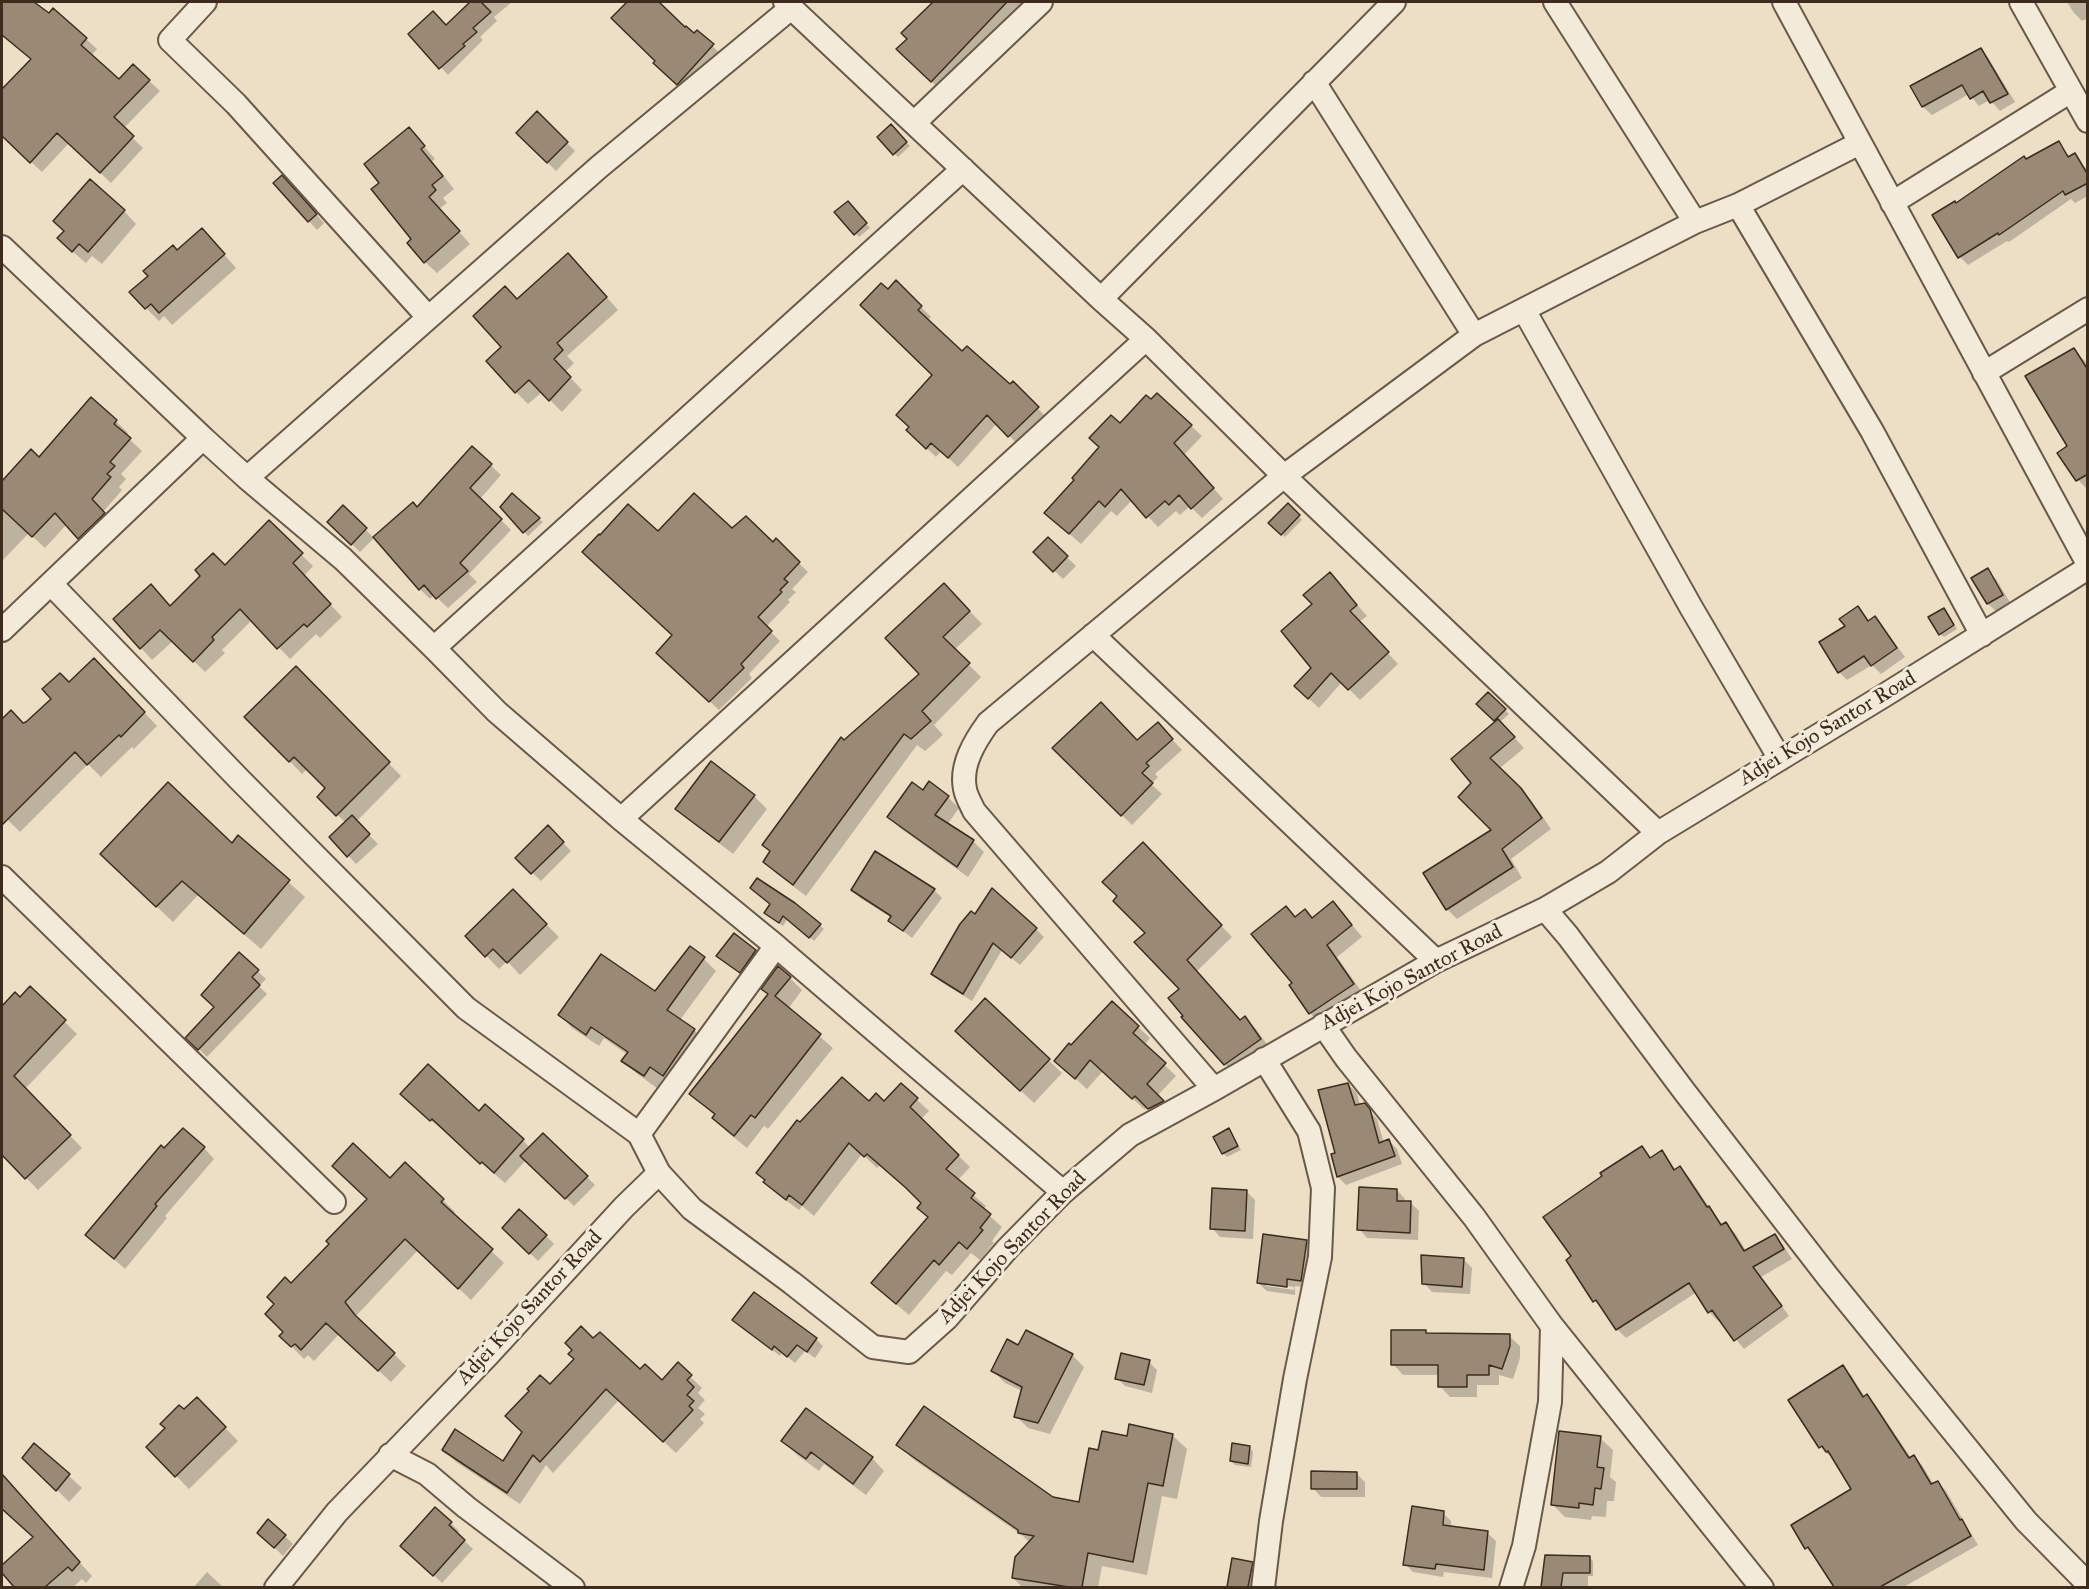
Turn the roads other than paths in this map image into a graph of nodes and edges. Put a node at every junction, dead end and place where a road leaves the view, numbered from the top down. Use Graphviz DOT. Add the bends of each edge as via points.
graph roads {
  1 [pos="204,2"];
  2 [pos="1041,2"];
  3 [pos="1394,2"];
  4 [pos="1555,2"];
  5 [pos="1784,2"];
  6 [pos="2021,2"];
  7 [pos="788,5"];
  8 [pos="1314,82"];
  9 [pos="2071,91"];
  10 [pos="2088,121"];
  11 [pos="914,123"];
  12 [pos="1860,143"];
  13 [pos="963,168"];
  14 [pos="1893,203"];
  15 [pos="1738,205"];
  16 [pos="1695,222"];
  17 [pos="2,247"];
  18 [pos="1101,299"];
  19 [pos="2088,309"];
  20 [pos="1524,310"];
  21 [pos="428,317"];
  22 [pos="1474,335"];
  23 [pos="1146,339"];
  24 [pos="1984,373"];
  25 [pos="204,438"];
  26 [pos="1284,476"];
  27 [pos="247,478"];
  28 [pos="2088,566"];
  29 [pos="51,584"];
  30 [pos="2,630"];
  31 [pos="1093,635"];
  32 [pos="1982,635"];
  33 [pos="434,648"];
  34 [pos="1780,759"];
  35 [pos="621,819"];
  36 [pos="1658,833"];
  37 [pos="2,877"];
  38 [pos="1545,909"];
  39 [pos="776,946"];
  40 [pos="1436,961"];
  41 [pos="1323,1025"];
  42 [pos="1264,1059"];
  43 [pos="1214,1089"];
  44 [pos="639,1134"];
  45 [pos="659,1173"];
  46 [pos="1063,1192"];
  47 [pos="334,1202"];
  48 [pos="1552,1326"];
  49 [pos="390,1455"];
  50 [pos="2088,1584"];
  51 [pos="276,1587"];
  52 [pos="573,1587"];
  53 [pos="1263,1587"];
  54 [pos="1511,1587"];
  55 [pos="1762,1587"];
  1 -- 21 [label="street" via="171,40 236,104"];
  2 -- 11 [label="street"];
  3 -- 8 [label="street"];
  4 -- 16 [label="street"];
  5 -- 12 [label="street"];
  6 -- 9 [label="street"];
  7 -- 11 [label="street"];
  7 -- 21 [label="street"];
  8 -- 18 [label="street"];
  8 -- 22 [label="street"];
  9 -- 10 [label="street"];
  9 -- 14 [label="street"];
  11 -- 13 [label="street"];
  12 -- 14 [label="street"];
  12 -- 15 [label="street"];
  13 -- 18 [label="street"];
  13 -- 33 [label="street"];
  14 -- 24 [label="street"];
  15 -- 16 [label="street"];
  15 -- 32 [label="street" via="1872,431"];
  16 -- 20 [label="street"];
  17 -- 25 [label="street"];
  18 -- 23 [label="street"];
  19 -- 24 [label="street"];
  20 -- 22 [label="street"];
  20 -- 34 [label="street"];
  21 -- 27 [label="street"];
  22 -- 26 [label="street"];
  23 -- 26 [label="street"];
  23 -- 35 [label="street"];
  24 -- 28 [label="street"];
  25 -- 27 [label="street"];
  25 -- 29 [label="street"];
  26 -- 31 [label="street"];
  26 -- 36 [label="street"];
  27 -- 33 [label="street" via="343,559"];
  28 -- 32 [label="street, Adjei Kojo Santor Road"];
  29 -- 30 [label="street"];
  29 -- 44 [label="street" via="466,1008"];
  31 -- 40 [label="street"];
  31 -- 43 [label="street" via="988,723 972,746 964,787 974,811"];
  32 -- 34 [label="street, Adjei Kojo Santor Road"];
  33 -- 35 [label="street" via="497,712"];
  34 -- 36 [label="street, Adjei Kojo Santor Road"];
  35 -- 39 [label="street"];
  36 -- 38 [label="street, Adjei Kojo Santor Road" via="1608,872"];
  37 -- 47 [label="street"];
  38 -- 40 [label="street, Adjei Kojo Santor Road"];
  38 -- 50 [label="street" via="1828,1277 2026,1521"];
  39 -- 44 [label="street"];
  39 -- 46 [label="street"];
  40 -- 41 [label="street, Adjei Kojo Santor Road"];
  41 -- 42 [label="street, Adjei Kojo Santor Road"];
  41 -- 48 [label="street" via="1474,1217"];
  42 -- 43 [label="street, Adjei Kojo Santor Road"];
  42 -- 53 [label="street" via="1310,1131 1323,1188 1320,1257 1295,1378"];
  43 -- 46 [label="street, Adjei Kojo Santor Road" via="1130,1135"];
  44 -- 45 [label="street"];
  45 -- 46 [label="street, Adjei Kojo Santor Road" via="692,1209 873,1347 909,1352 947,1318"];
  45 -- 49 [label="street, Adjei Kojo Santor Road"];
  48 -- 54 [label="street" via="1550,1402 1524,1546"];
  48 -- 55 [label="street"];
  49 -- 51 [label="street, Adjei Kojo Santor Road"];
  49 -- 52 [label="street" via="427,1474"];
}
